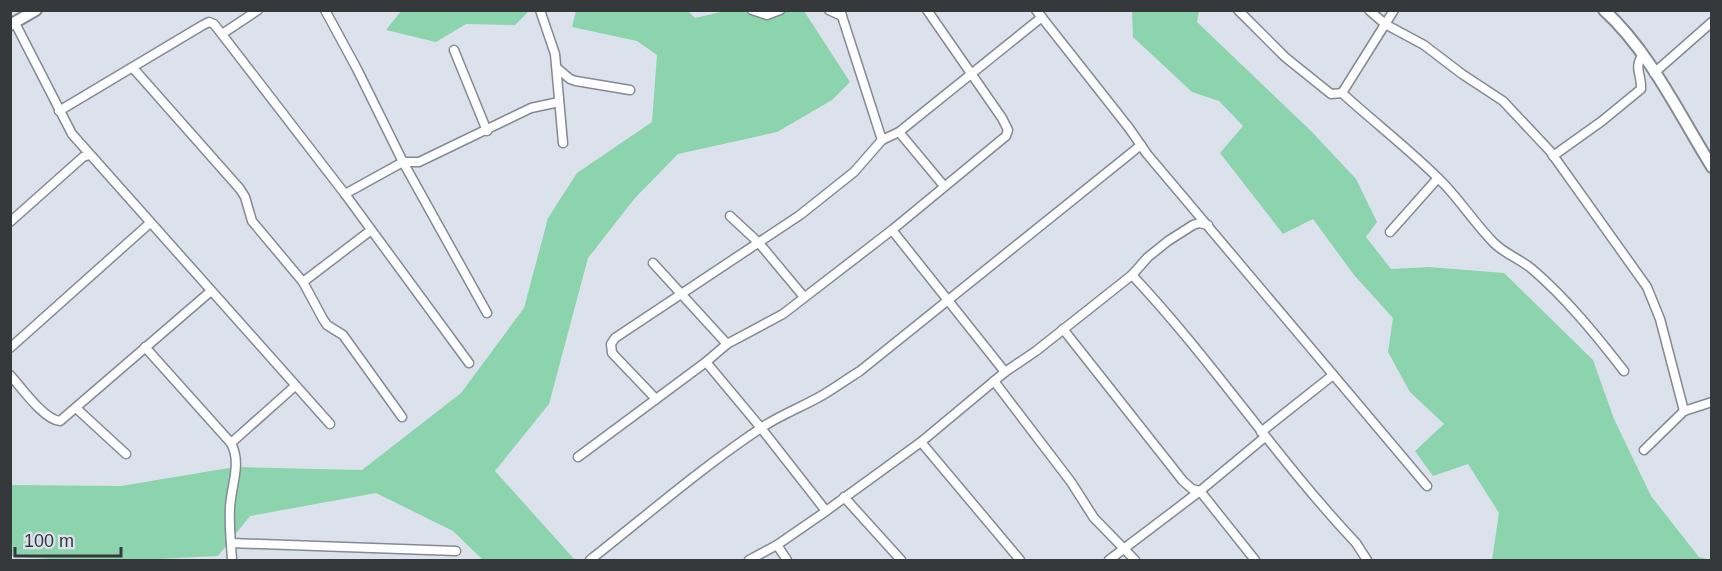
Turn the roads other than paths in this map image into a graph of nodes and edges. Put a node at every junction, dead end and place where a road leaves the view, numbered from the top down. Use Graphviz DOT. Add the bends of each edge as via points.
graph roads {
  1 [pos="36,10"];
  2 [pos="258,10"];
  3 [pos="324,10"];
  4 [pos="540,10"];
  5 [pos="752,10"];
  6 [pos="780,10"];
  7 [pos="829,10"];
  8 [pos="927,10"];
  9 [pos="1239,10"];
  10 [pos="1369,10"];
  11 [pos="1394,10"];
  12 [pos="1604,10"];
  13 [pos="841,13"];
  14 [pos="1039,14"];
  15 [pos="1712,22"];
  16 [pos="13,24"];
  17 [pos="1385,24"];
  18 [pos="222,34"];
  19 [pos="454,50"];
  20 [pos="1642,55"];
  21 [pos="133,68"];
  22 [pos="557,68"];
  23 [pos="1654,73"];
  24 [pos="970,74"];
  25 [pos="630,90"];
  26 [pos="1342,93"];
  27 [pos="559,102"];
  28 [pos="59,111"];
  29 [pos="487,131"];
  30 [pos="899,132"];
  31 [pos="882,140"];
  32 [pos="563,143"];
  33 [pos="1141,145"];
  34 [pos="89,155"];
  35 [pos="1553,156"];
  36 [pos="403,162"];
  37 [pos="1712,167"];
  38 [pos="1438,178"];
  39 [pos="944,186"];
  40 [pos="345,194"];
  41 [pos="730,216"];
  42 [pos="10,222"];
  43 [pos="150,223"];
  44 [pos="1209,225"];
  45 [pos="892,230"];
  46 [pos="370,231"];
  47 [pos="1390,232"];
  48 [pos="759,243"];
  49 [pos="653,262"];
  50 [pos="1132,275"];
  51 [pos="303,282"];
  52 [pos="211,291"];
  53 [pos="682,292"];
  54 [pos="804,297"];
  55 [pos="948,300"];
  56 [pos="487,313"];
  57 [pos="1063,329"];
  58 [pos="727,344"];
  59 [pos="145,347"];
  60 [pos="10,348"];
  61 [pos="706,362"];
  62 [pos="469,363"];
  63 [pos="1624,370"];
  64 [pos="1005,372"];
  65 [pos="10,375"];
  66 [pos="1333,375"];
  67 [pos="994,381"];
  68 [pos="295,386"];
  69 [pos="656,399"];
  70 [pos="1712,402"];
  71 [pos="76,408"];
  72 [pos="1684,411"];
  73 [pos="402,417"];
  74 [pos="330,424"];
  75 [pos="761,428"];
  76 [pos="1263,435"];
  77 [pos="921,442"];
  78 [pos="231,443"];
  79 [pos="1644,450"];
  80 [pos="126,454"];
  81 [pos="578,458"];
  82 [pos="1427,486"];
  83 [pos="1200,490"];
  84 [pos="844,497"];
  85 [pos="826,511"];
  86 [pos="231,543"];
  87 [pos="777,545"];
  88 [pos="1125,548"];
  89 [pos="456,551"];
  90 [pos="232,561"];
  91 [pos="590,561"];
  92 [pos="749,561"];
  93 [pos="787,561"];
  94 [pos="901,561"];
  95 [pos="1020,561"];
  96 [pos="1109,561"];
  97 [pos="1135,561"];
  98 [pos="1255,561"];
  99 [pos="1367,561"];
  1 -- 16 [label="street"];
  2 -- 18 [label="street"];
  3 -- 36 [label="street"];
  4 -- 22 [label="street"];
  5 -- 6 [label="street" via="767,15"];
  7 -- 13 [label="street"];
  8 -- 24 [label="street"];
  9 -- 26 [label="street" via="1285,57 1331,94"];
  10 -- 17 [label="street"];
  11 -- 17 [label="street"];
  12 -- 20 [label="street"];
  13 -- 31 [label="street"];
  14 -- 24 [label="street"];
  14 -- 33 [label="street"];
  15 -- 23 [label="street"];
  16 -- 28 [label="street"];
  17 -- 26 [label="street"];
  17 -- 35 [label="street" via="1424,45 1503,101"];
  18 -- 21 [label="street" via="209,22"];
  18 -- 40 [label="street"];
  19 -- 29 [label="street"];
  20 -- 23 [label="street"];
  20 -- 35 [label="street" via="1637,61 1641,89"];
  21 -- 28 [label="street"];
  21 -- 51 [label="street" via="240,189 252,221"];
  22 -- 25 [label="street" via="576,81"];
  22 -- 27 [label="street"];
  23 -- 37 [label="street"];
  24 -- 30 [label="street"];
  24 -- 39 [label="street" via="1008,130"];
  26 -- 38 [label="street"];
  27 -- 29 [label="street" via="531,108"];
  27 -- 32 [label="street"];
  28 -- 34 [label="street"];
  29 -- 36 [label="street" via="419,162"];
  30 -- 31 [label="street"];
  30 -- 39 [label="street"];
  31 -- 48 [label="street" via="854,171"];
  33 -- 44 [label="street"];
  33 -- 55 [label="street"];
  34 -- 42 [label="street" via="82,157"];
  34 -- 43 [label="street"];
  35 -- 72 [label="street" via="1647,287 1660,319"];
  36 -- 40 [label="street"];
  36 -- 56 [label="street"];
  38 -- 47 [label="street"];
  38 -- 63 [label="street" via="1497,246 1540,277"];
  39 -- 45 [label="street"];
  40 -- 46 [label="street"];
  41 -- 48 [label="street"];
  43 -- 52 [label="street"];
  43 -- 60 [label="street"];
  44 -- 50 [label="street" via="1199,223 1185,230 1148,257"];
  44 -- 66 [label="street"];
  45 -- 54 [label="street"];
  45 -- 55 [label="street"];
  46 -- 51 [label="street"];
  46 -- 62 [label="street"];
  48 -- 53 [label="street"];
  48 -- 54 [label="street"];
  49 -- 53 [label="street"];
  50 -- 57 [label="street"];
  50 -- 76 [label="street" via="1175,322"];
  51 -- 73 [label="street" via="327,325 343,335"];
  52 -- 59 [label="street"];
  52 -- 68 [label="street"];
  53 -- 58 [label="street"];
  53 -- 69 [label="street" via="610,344 612,353"];
  54 -- 58 [label="street" via="768,323"];
  55 -- 64 [label="street"];
  55 -- 75 [label="street" via="860,371"];
  57 -- 64 [label="street"];
  57 -- 83 [label="street" via="1183,481"];
  58 -- 61 [label="street"];
  59 -- 71 [label="street"];
  59 -- 78 [label="street"];
  61 -- 69 [label="street"];
  61 -- 75 [label="street"];
  64 -- 67 [label="street"];
  65 -- 71 [label="street" via="54,420 60,421"];
  66 -- 76 [label="street"];
  66 -- 82 [label="street"];
  67 -- 77 [label="street"];
  67 -- 88 [label="street" via="1094,518"];
  68 -- 74 [label="street"];
  68 -- 78 [label="street"];
  69 -- 81 [label="street"];
  70 -- 72 [label="street"];
  71 -- 80 [label="street"];
  72 -- 79 [label="street"];
  75 -- 85 [label="street"];
  75 -- 91 [label="street"];
  76 -- 83 [label="street"];
  76 -- 99 [label="street"];
  77 -- 84 [label="street"];
  77 -- 95 [label="street"];
  78 -- 86 [label="street" via="237,461 230,506"];
  83 -- 88 [label="street"];
  83 -- 98 [label="street"];
  84 -- 85 [label="street"];
  84 -- 94 [label="street"];
  85 -- 87 [label="street"];
  86 -- 89 [label="street"];
  86 -- 90 [label="street"];
  87 -- 92 [label="street"];
  87 -- 93 [label="street"];
  88 -- 96 [label="street"];
  88 -- 97 [label="street"];
}
